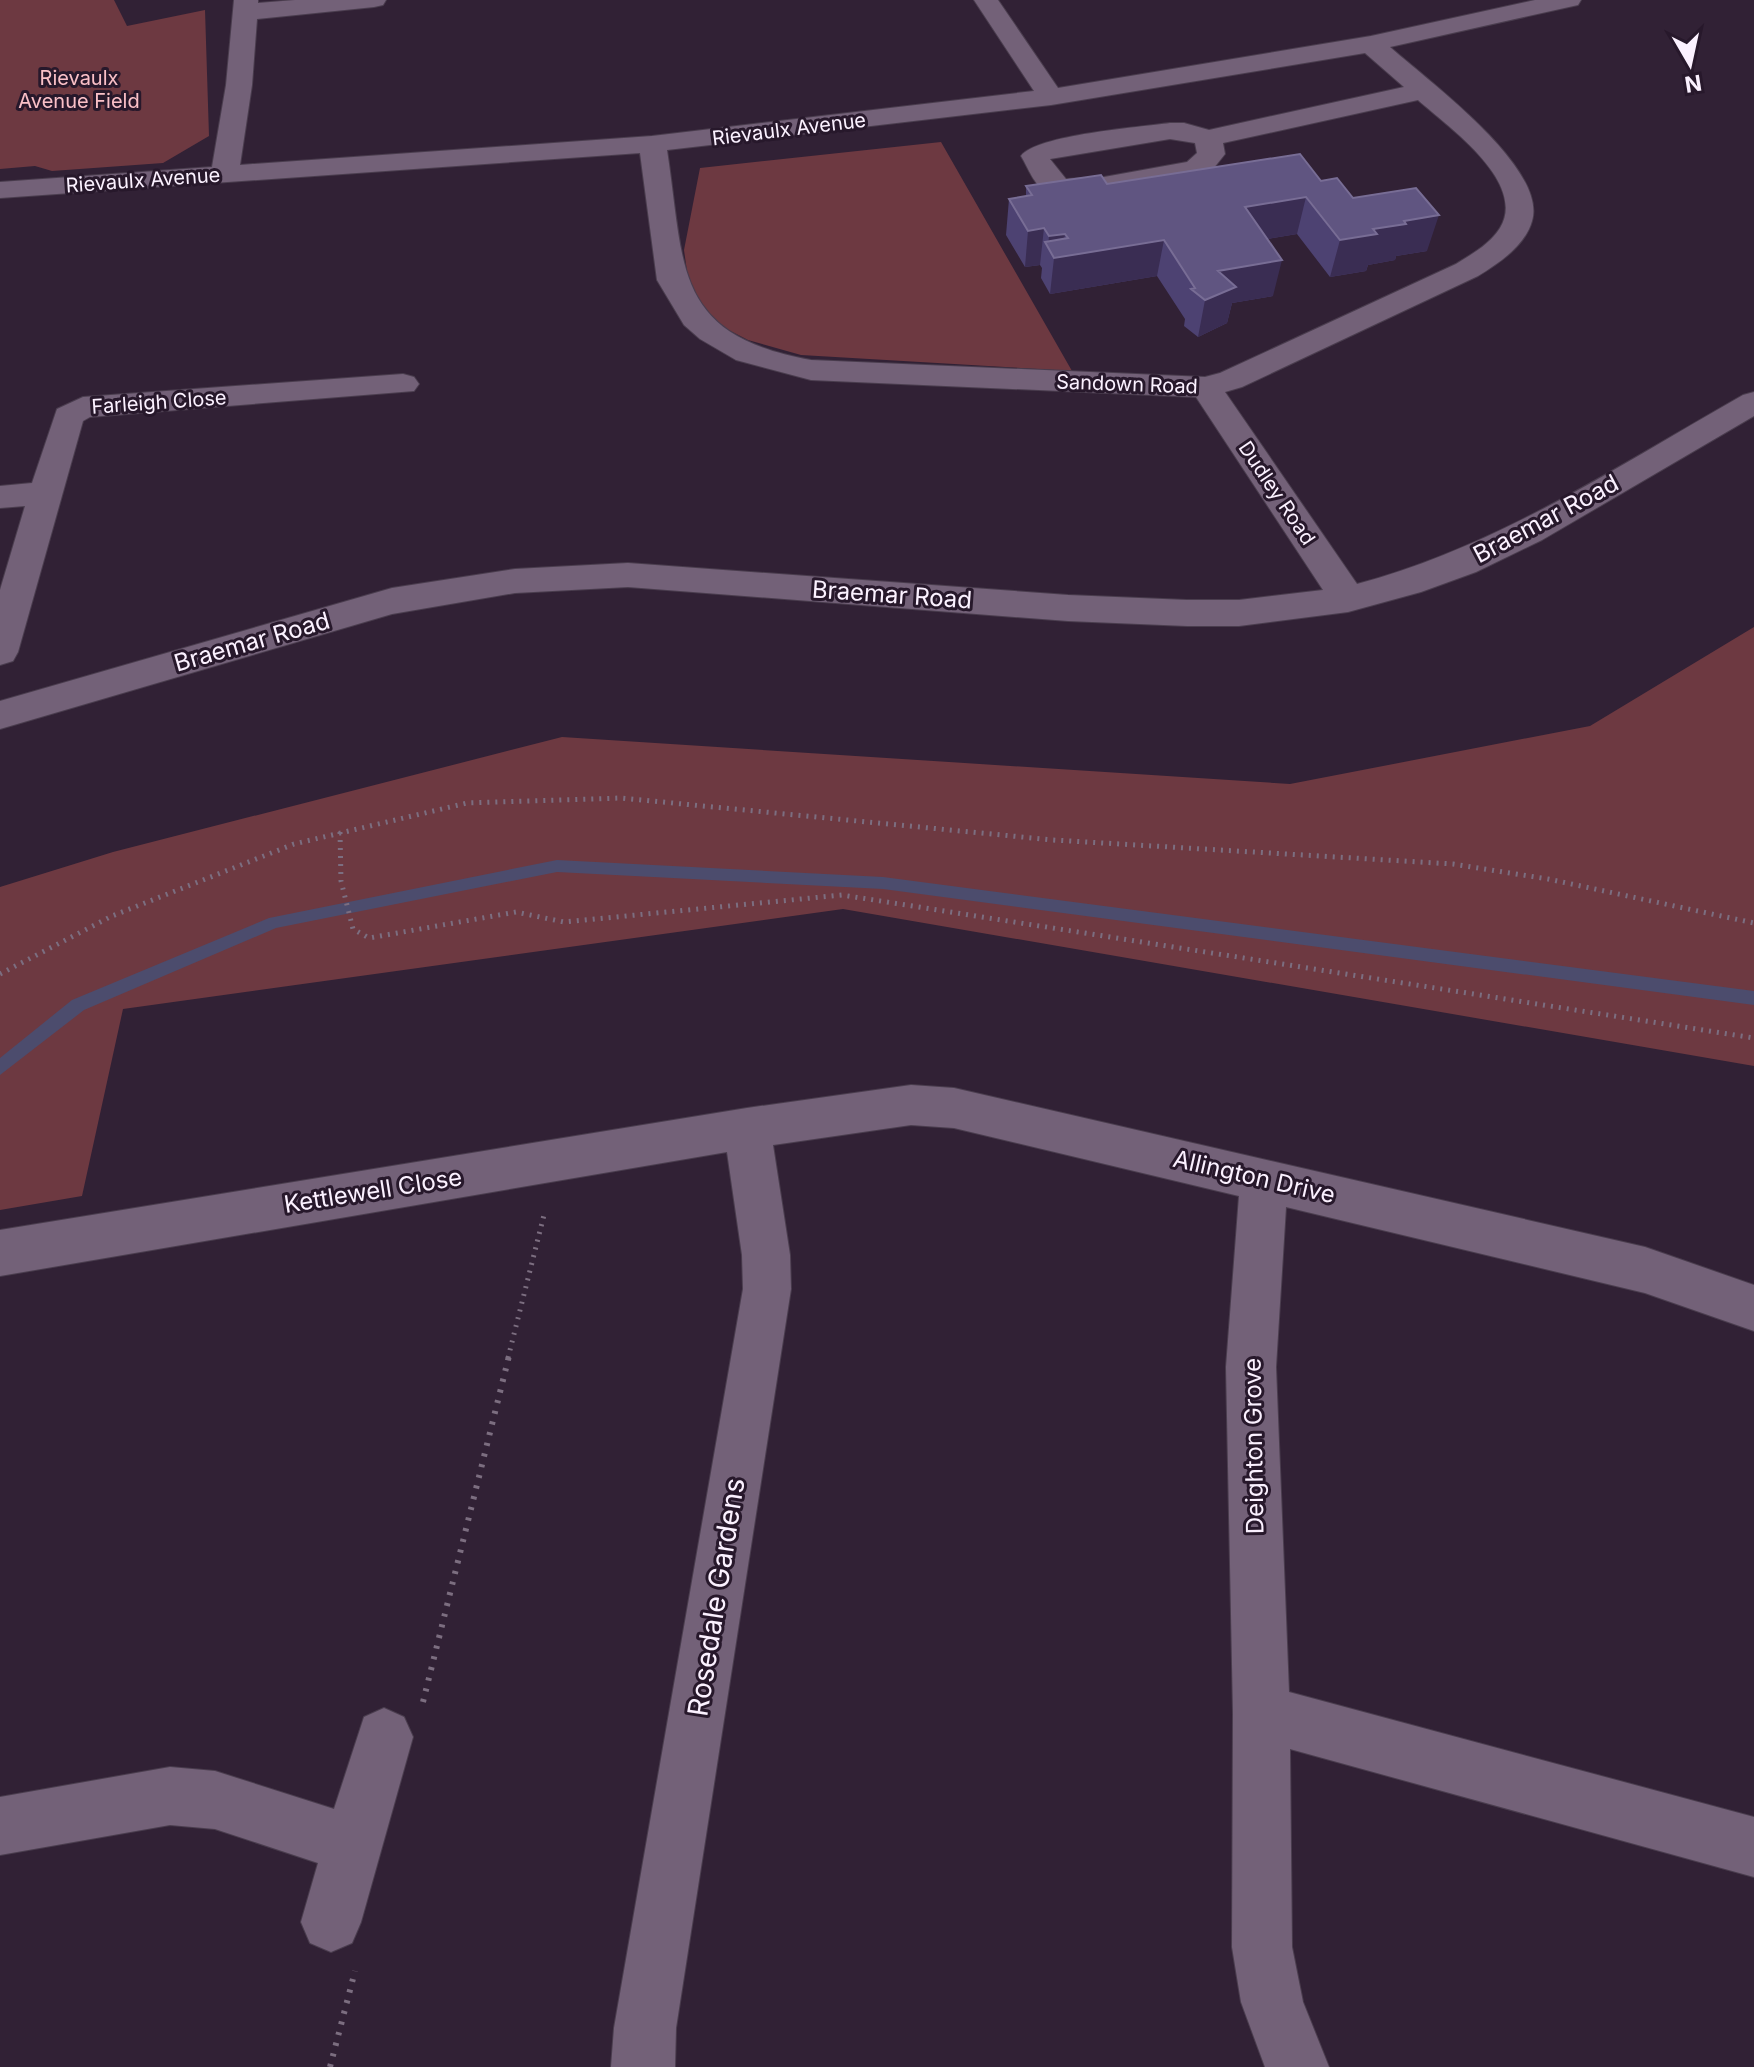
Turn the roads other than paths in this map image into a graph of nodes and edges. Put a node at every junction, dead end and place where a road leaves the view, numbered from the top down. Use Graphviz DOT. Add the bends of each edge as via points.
graph roads {
  1 [pos="374,0"];
  2 [pos="986,0"];
  3 [pos="1569,0"];
  4 [pos="247,6"];
  5 [pos="1371,44"];
  6 [pos="1422,91"];
  7 [pos="1051,97"];
  8 [pos="1208,138"];
  9 [pos="652,144"];
  10 [pos="225,174"];
  11 [pos="0,190"];
  12 [pos="388,351"];
  13 [pos="1206,387"];
  14 [pos="1754,402"];
  15 [pos="46,493"];
  16 [pos="0,497"];
  17 [pos="1348,599"];
  18 [pos="0,652"];
  19 [pos="0,715"];
  20 [pos="747,1128"];
  21 [pos="1264,1179"];
  22 [pos="0,1253"];
  23 [pos="1754,1308"];
  24 [pos="1261,1713"];
  25 [pos="402,1725"];
  26 [pos="0,1826"];
  27 [pos="352,1844"];
  28 [pos="1754,1847"];
  29 [pos="345,1939"];
  30 [pos="643,2067"];
  31 [pos="1297,2067"];
  1 -- 4 [label="street"];
  2 -- 7 [label="street"];
  3 -- 5 [label="street, Rievaulx Avenue"];
  4 -- 10 [label="street"];
  5 -- 6 [label="street, Sandown Road"];
  5 -- 7 [label="street, Rievaulx Avenue"];
  6 -- 8 [label="street"];
  6 -- 13 [label="street, Sandown Road" via="1509,172 1522,201 1507,240 1467,270"];
  7 -- 9 [label="street, Rievaulx Avenue"];
  8 -- 8 [label="street" via="1170,131 1047,149 1035,156 1051,182 1084,188 1199,168 1211,154"];
  9 -- 10 [label="street, Rievaulx Avenue"];
  9 -- 13 [label="street, Sandown Road" via="679,300 712,336 734,348 811,370"];
  10 -- 11 [label="street, Rievaulx Avenue"];
  12 -- 15 [label="street, Farleigh Close" via="409,398 83,407 68,416"];
  13 -- 17 [label="street, Dudley Road"];
  14 -- 17 [label="street, Braemar Road" via="1530,532 1464,563"];
  15 -- 16 [label="street"];
  15 -- 18 [label="street, Farleigh Close"];
  17 -- 19 [label="street, Braemar Road" via="1239,613 1187,613 628,575 515,581 392,601"];
  20 -- 21 [label="street, Allington Drive" via="911,1105 954,1108"];
  20 -- 22 [label="street, Kettlewell Close"];
  20 -- 30 [label="street, Rosedale Gardens" via="767,1289 645,2028"];
  21 -- 23 [label="street, Allington Drive" via="1645,1270"];
  21 -- 24 [label="street, Deighton Grove" via="1251,1367"];
  24 -- 28 [label="street"];
  24 -- 31 [label="street, Deighton Grove" via="1262,1947 1272,2002"];
  25 -- 27 [label="street"];
  26 -- 27 [label="street" via="170,1796 215,1800"];
  27 -- 29 [label="street"];
}
